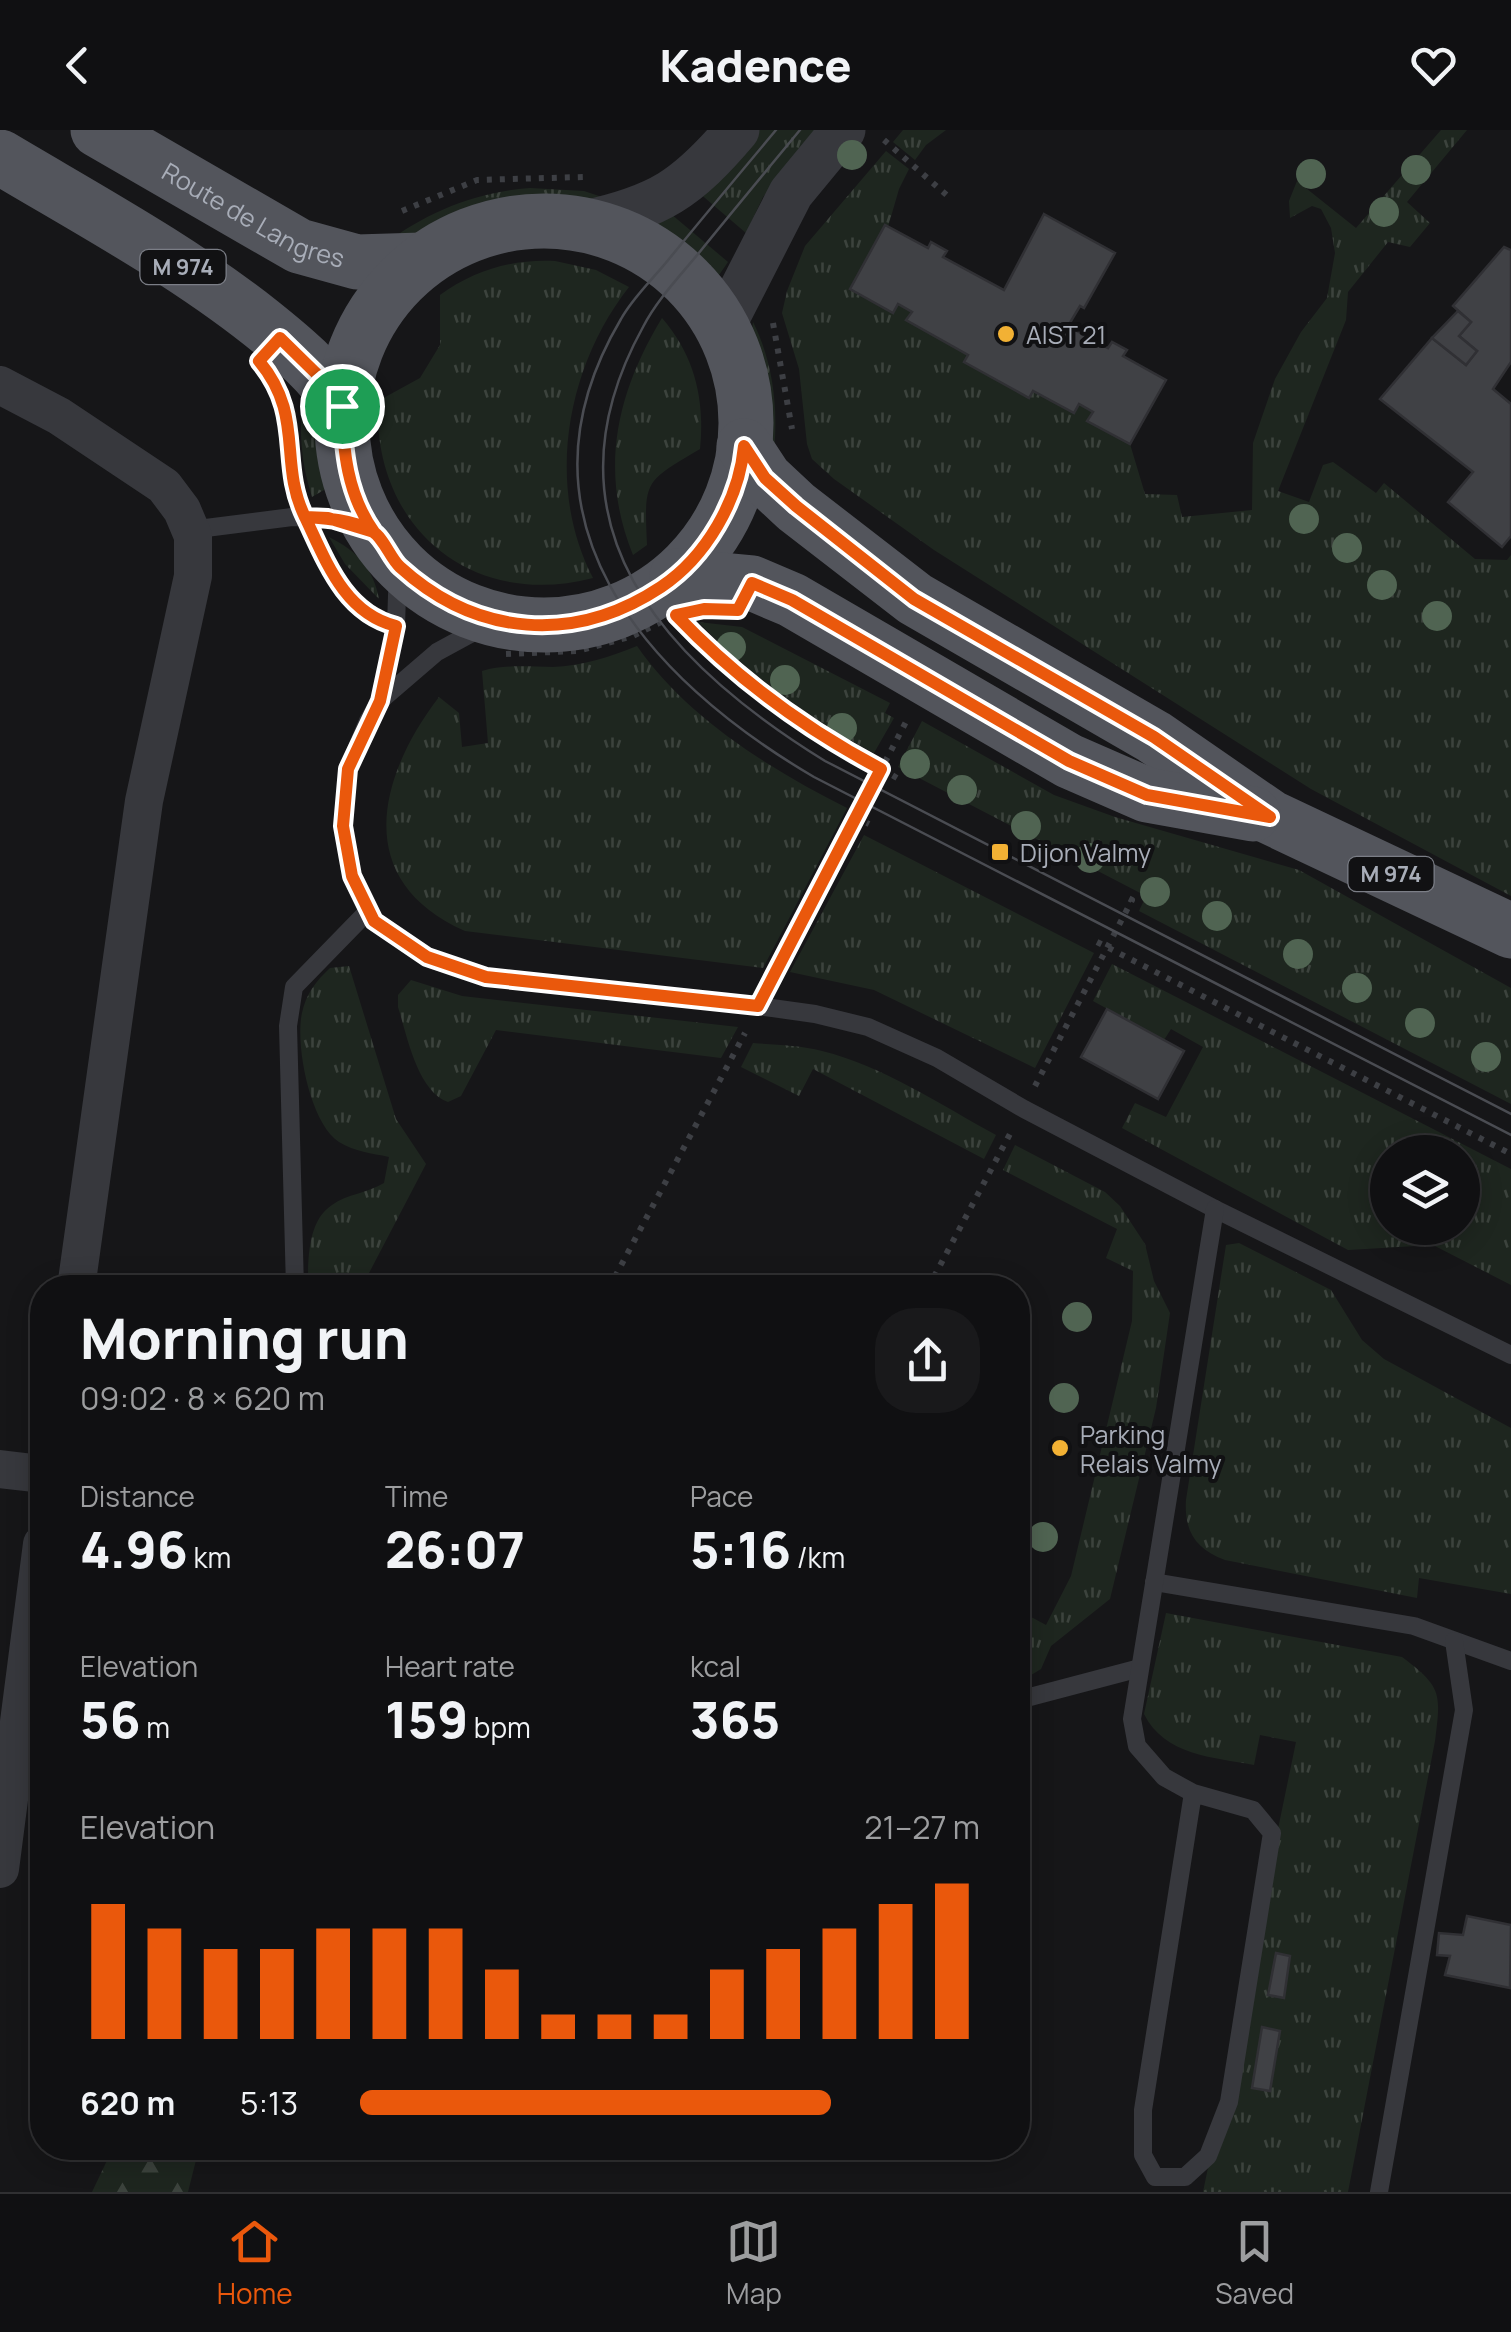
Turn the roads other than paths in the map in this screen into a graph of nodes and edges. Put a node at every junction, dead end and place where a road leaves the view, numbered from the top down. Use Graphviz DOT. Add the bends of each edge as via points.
graph roads {
  1 [pos="98,130"];
  2 [pos="737,130"];
  3 [pos="863,135"];
  4 [pos="0,157"];
  5 [pos="587,201"];
  6 [pos="412,236"];
  7 [pos="723,326"];
  8 [pos="0,385"];
  9 [pos="342,406"];
  10 [pos="768,439"];
  11 [pos="190,530"];
  12 [pos="386,548"];
  13 [pos="676,596"];
  14 [pos="502,638"];
  15 [pos="380,701"];
  16 [pos="1270,817"];
  17 [pos="369,910"];
  18 [pos="1511,931"];
  19 [pos="1215,1209"];
  20 [pos="78,1275"];
  21 [pos="295,1275"];
  22 [pos="1511,1355"];
  23 [pos="0,1469"];
  24 [pos="30,1473"];
  25 [pos="1154,1582"];
  26 [pos="30,1637"];
  27 [pos="1454,1641"];
  28 [pos="1511,1661"];
  29 [pos="1140,1668"];
  30 [pos="1030,1697"];
  31 [pos="1192,1794"];
  32 [pos="0,1869"];
  33 [pos="1379,2192"];
  1 -- 6 [label="main road, Route de Langres" via="299,246 357,262"];
  2 -- 5 [label="street" via="708,164 632,213"];
  3 -- 7 [label="street" via="791,194"];
  4 -- 9 [label="main road, M 974" via="232,300 316,372"];
  5 -- 6 [label="main road" via="530,220"];
  5 -- 7 [label="main road" via="682,273"];
  6 -- 9 [label="main road" via="359,337"];
  7 -- 10 [label="main road" via="740,370 747,416"];
  8 -- 11 [label="street" via="164,486"];
  9 -- 12 [label="main road" via="343,457 362,516"];
  10 -- 13 [label="main road" via="742,464 719,526"];
  10 -- 16 [label="main road, M 974" via="765,478 914,599 1154,737"];
  11 -- 12 [label="lane" via="328,518"];
  11 -- 20 [label="street" via="193,576 144,801"];
  12 -- 14 [label="main road" via="446,602"];
  12 -- 15 [label="lane" via="396,626"];
  13 -- 14 [label="main road"];
  13 -- 16 [label="main road, M 974" via="752,583 1069,761 1147,795"];
  14 -- 15 [label="lane" via="483,627 437,652"];
  15 -- 17 [label="lane" via="348,769 343,826 352,876"];
  16 -- 18 [label="main road, M 974"];
  17 -- 19 [label="lane" via="374,921 427,957 486,977 758,1006 850,1023 937,1058"];
  17 -- 21 [label="lane" via="294,987 288,1026"];
  19 -- 22 [label="lane"];
  19 -- 25 [label="lane"];
  23 -- 24 [label="street"];
  25 -- 27 [label="lane" via="1414,1626"];
  25 -- 29 [label="lane"];
  26 -- 32 [label="street"];
  27 -- 28 [label="lane"];
  27 -- 33 [label="lane" via="1464,1710"];
  29 -- 30 [label="lane"];
  29 -- 31 [label="lane" via="1132,1719 1137,1746 1164,1777"];
  31 -- 31 [label="lane" via="1254,1810 1272,1833 1229,2102 1208,2156 1185,2177 1155,2177 1143,2155 1143,2110"];
}
